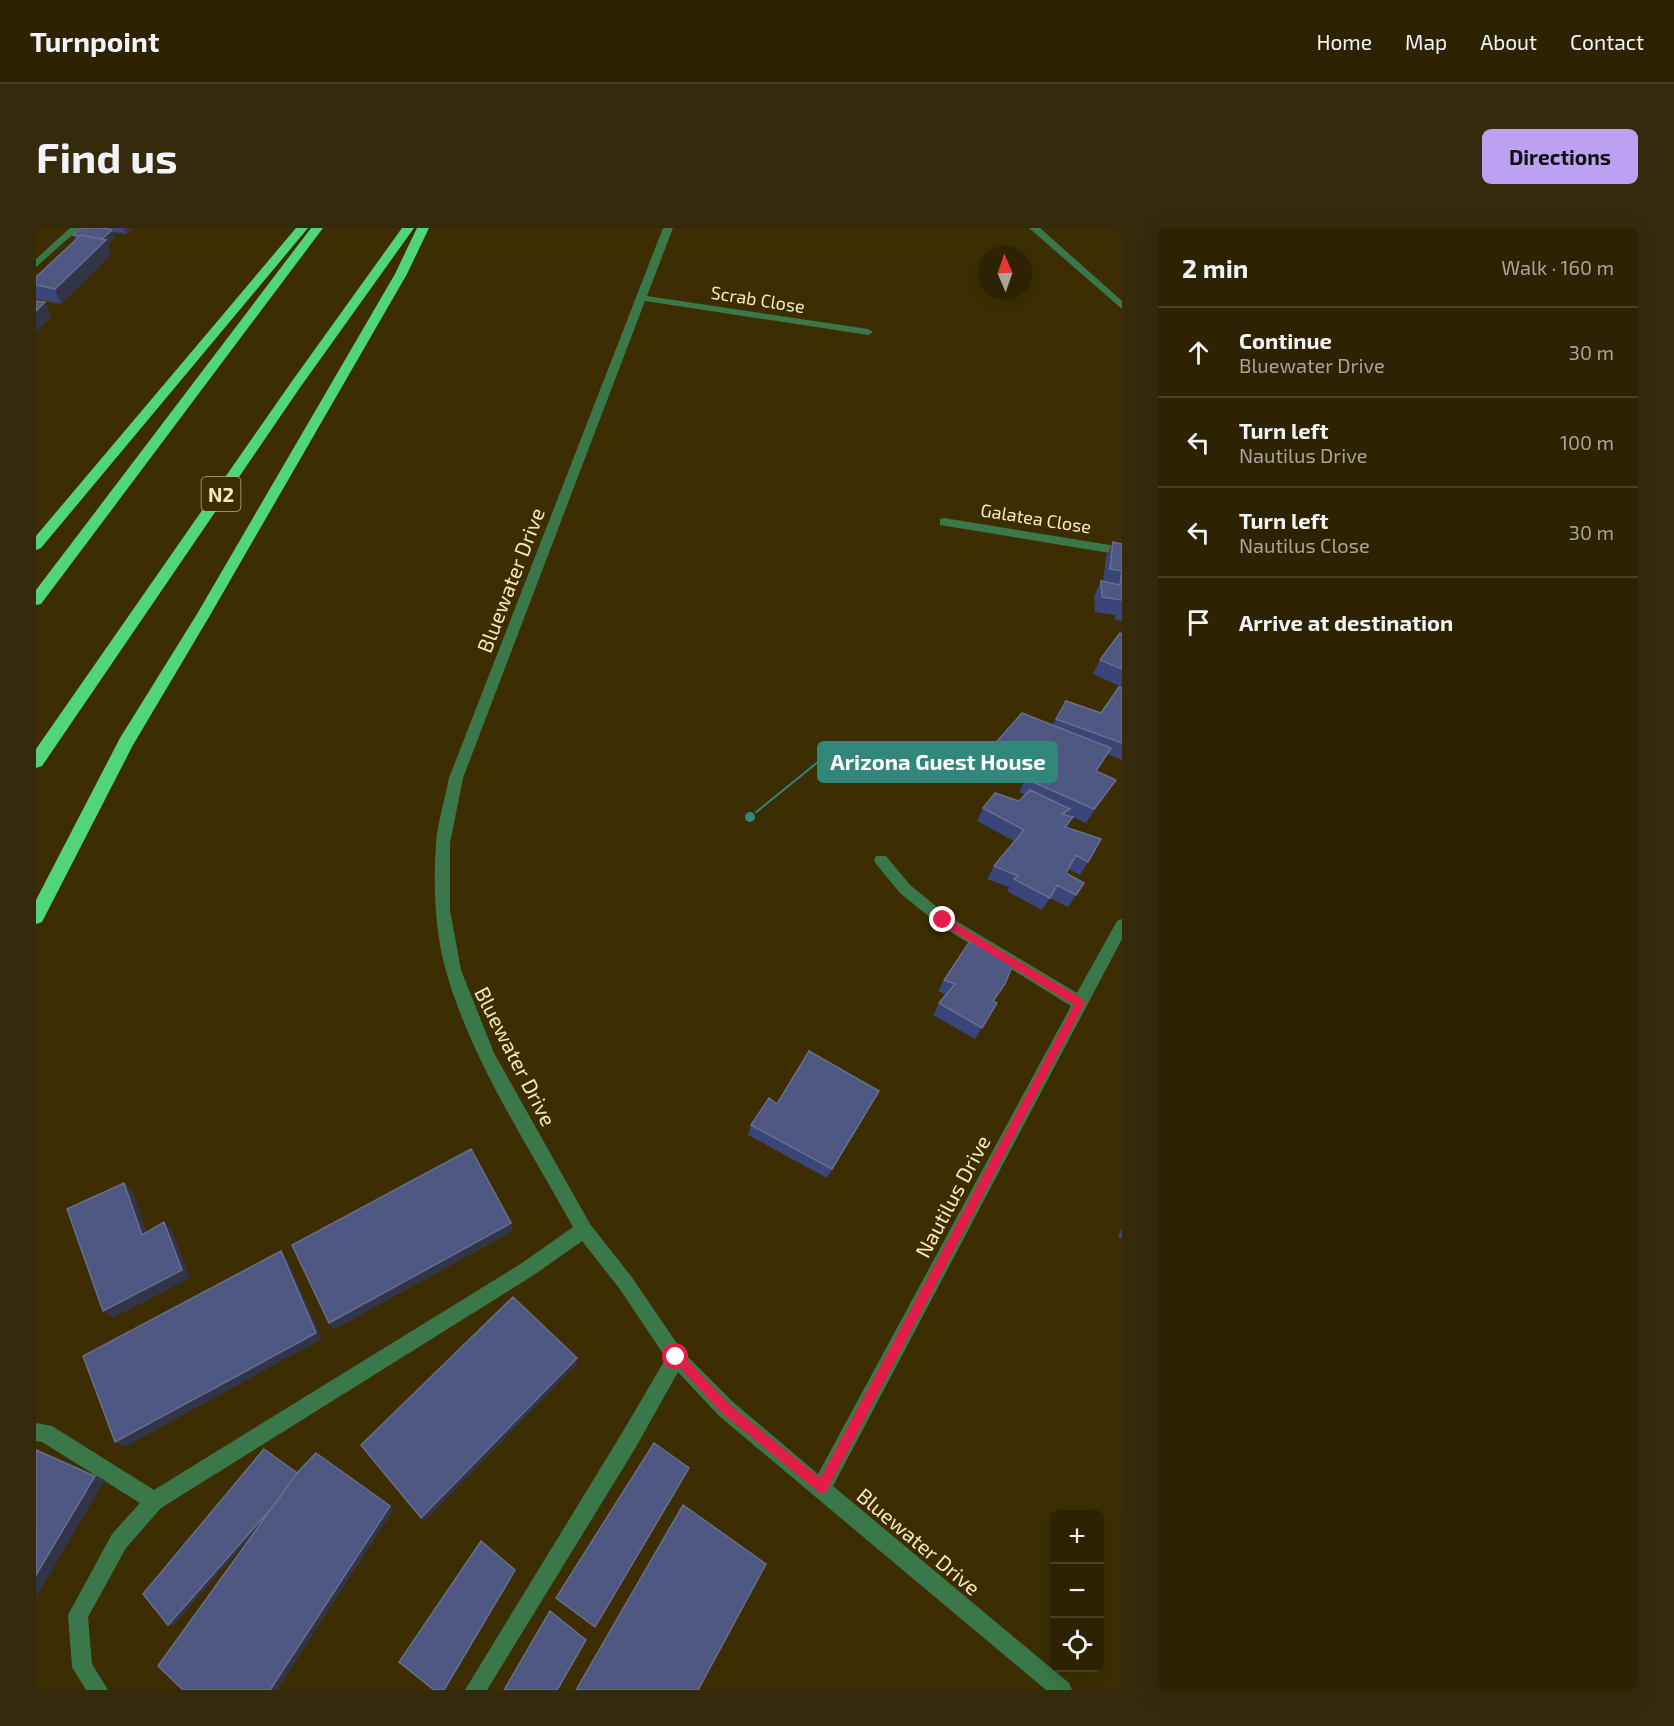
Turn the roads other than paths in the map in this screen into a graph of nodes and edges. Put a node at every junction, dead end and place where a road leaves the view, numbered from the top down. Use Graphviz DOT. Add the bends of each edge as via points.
graph roads {
  1 [pos="75,228"];
  2 [pos="302,228"];
  3 [pos="317,228"];
  4 [pos="408,228"];
  5 [pos="423,228"];
  6 [pos="668,228"];
  7 [pos="1034,228"];
  8 [pos="36,264"];
  9 [pos="642,298"];
  10 [pos="1122,306"];
  11 [pos="868,332"];
  12 [pos="944,522"];
  13 [pos="36,545"];
  14 [pos="1122,551"];
  15 [pos="36,600"];
  16 [pos="36,762"];
  17 [pos="881,860"];
  18 [pos="36,917"];
  19 [pos="1122,925"];
  20 [pos="1080,1003"];
  21 [pos="584,1230"];
  22 [pos="676,1357"];
  23 [pos="36,1432"];
  24 [pos="821,1488"];
  25 [pos="154,1501"];
  26 [pos="98,1690"];
  27 [pos="475,1690"];
  28 [pos="1062,1690"];
  1 -- 8 [label="street"];
  2 -- 13 [label="highway"];
  3 -- 15 [label="highway"];
  4 -- 16 [label="highway, N2"];
  5 -- 18 [label="highway" via="401,274 126,742"];
  6 -- 9 [label="street, Bluewater Drive"];
  7 -- 10 [label="street"];
  9 -- 11 [label="street, Scrab Close"];
  9 -- 21 [label="street, Bluewater Drive" via="456,778 443,853 442,910 459,990 488,1058"];
  12 -- 14 [label="street, Galatea Close"];
  17 -- 20 [label="street" via="905,889 943,920"];
  19 -- 20 [label="street, Nautilus Drive"];
  20 -- 24 [label="street, Nautilus Drive"];
  21 -- 22 [label="street, Bluewater Drive"];
  21 -- 25 [label="street" via="528,1269"];
  22 -- 24 [label="street, Bluewater Drive" via="726,1409"];
  22 -- 27 [label="street"];
  23 -- 25 [label="street" via="45,1433"];
  24 -- 28 [label="street, Bluewater Drive"];
  25 -- 26 [label="street" via="119,1541 78,1615 82,1667"];
}
